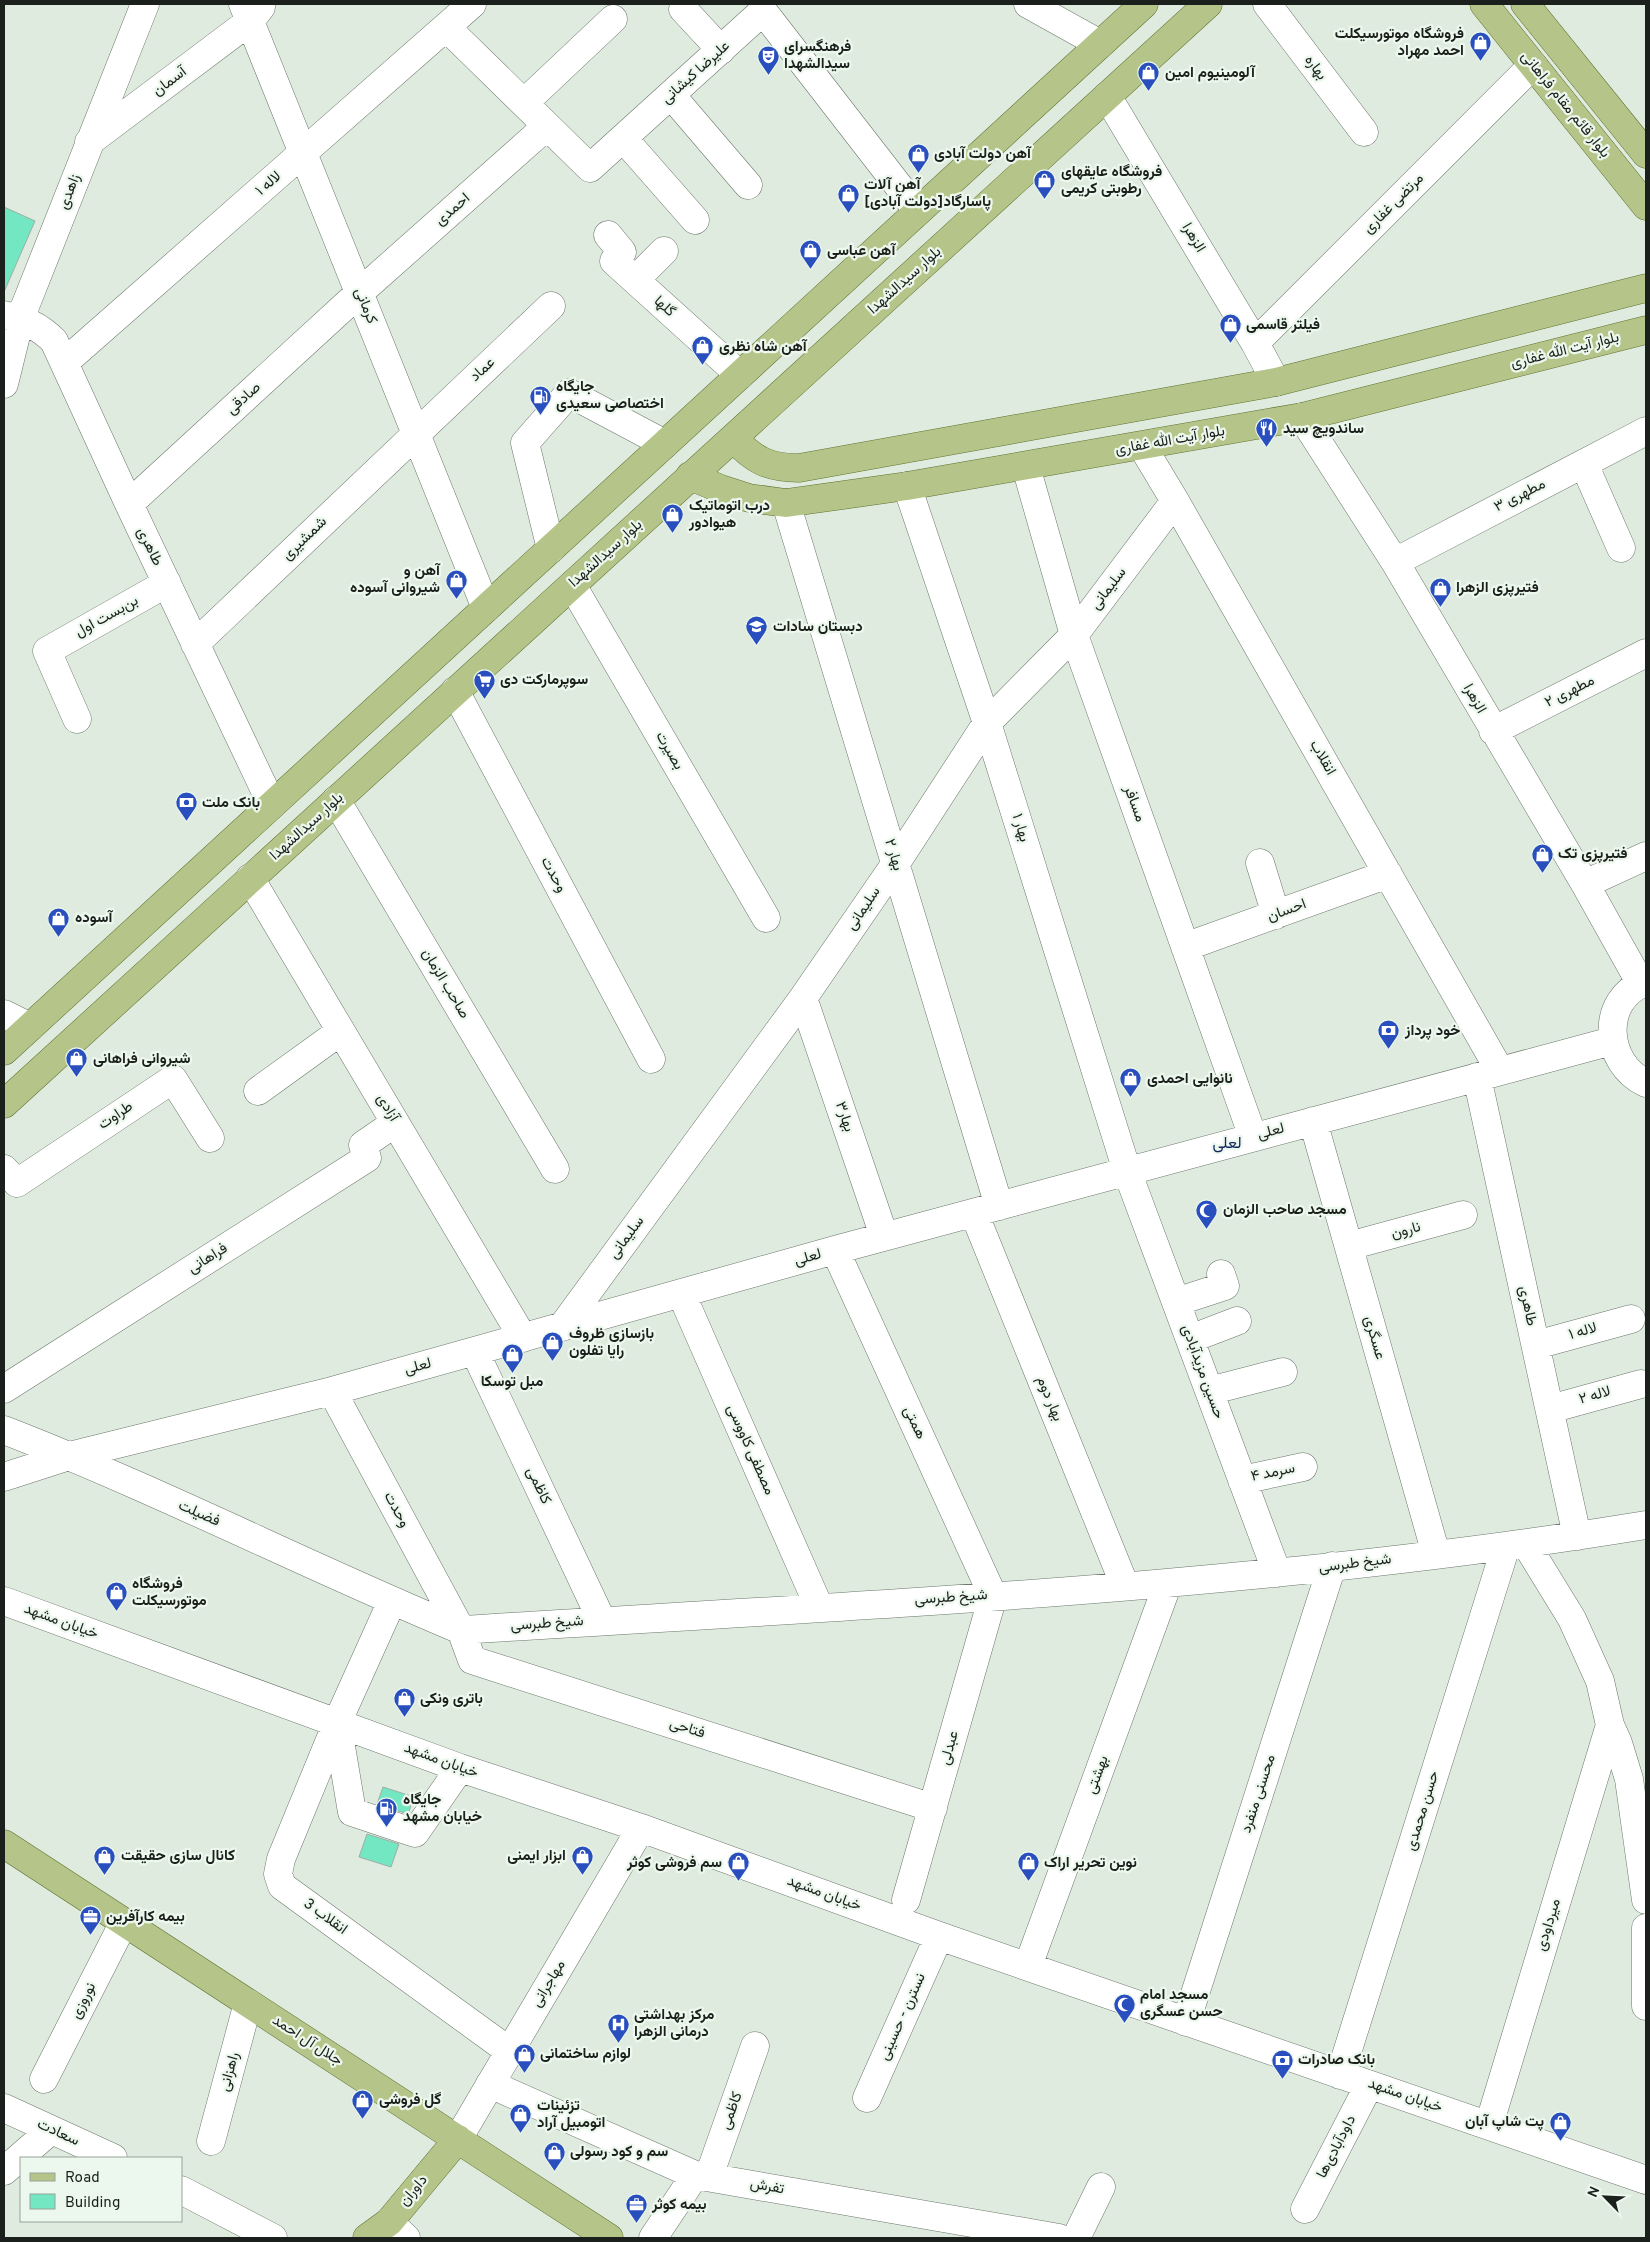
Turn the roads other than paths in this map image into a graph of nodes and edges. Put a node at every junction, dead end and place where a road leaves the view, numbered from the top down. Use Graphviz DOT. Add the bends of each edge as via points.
graph roads {
  1 [pos="145,4"];
  2 [pos="472,4"];
  3 [pos="1028,4"];
  4 [pos="1144,4"];
  5 [pos="1208,4"];
  6 [pos="1267,4"];
  7 [pos="1484,4"];
  8 [pos="1526,4"];
  9 [pos="683,9"];
  10 [pos="252,10"];
  11 [pos="613,19"];
  12 [pos="446,27"];
  13 [pos="1100,44"];
  14 [pos="721,50"];
  15 [pos="1533,65"];
  16 [pos="671,95"];
  17 [pos="1107,96"];
  18 [pos="524,103"];
  19 [pos="548,126"];
  20 [pos="1364,132"];
  21 [pos="623,138"];
  22 [pos="89,142"];
  23 [pos="304,154"];
  24 [pos="1646,154"];
  25 [pos="748,185"];
  26 [pos="1646,206"];
  27 [pos="918,211"];
  28 [pos="695,220"];
  29 [pos="608,235"];
  30 [pos="664,251"];
  31 [pos="635,280"];
  32 [pos="1646,288"];
  33 [pos="359,293"];
  34 [pos="551,306"];
  35 [pos="12,317"];
  36 [pos="1646,330"];
  37 [pos="1255,343"];
  38 [pos="65,362"];
  39 [pos="740,375"];
  40 [pos="1276,382"];
  41 [pos="4,384"];
  42 [pos="1302,417"];
  43 [pos="1646,431"];
  44 [pos="416,433"];
  45 [pos="732,438"];
  46 [pos="665,444"];
  47 [pos="1142,446"];
  48 [pos="901,450"];
  49 [pos="1584,464"];
  50 [pos="1026,467"];
  51 [pos="690,476"];
  52 [pos="908,486"];
  53 [pos="1175,501"];
  54 [pos="786,503"];
  55 [pos="128,504"];
  56 [pos="551,548"];
  57 [pos="1621,548"];
  58 [pos="1394,562"];
  59 [pos="167,583"];
  60 [pos="572,585"];
  61 [pos="486,608"];
  62 [pos="1074,635"];
  63 [pos="195,644"];
  64 [pos="1646,652"];
  65 [pos="455,691"];
  66 [pos="77,719"];
  67 [pos="987,723"];
  68 [pos="1493,731"];
  69 [pos="336,800"];
  70 [pos="272,805"];
  71 [pos="1646,856"];
  72 [pos="896,863"];
  73 [pos="1260,863"];
  74 [pos="1388,874"];
  75 [pos="250,878"];
  76 [pos="1585,884"];
  77 [pos="1276,915"];
  78 [pos="766,918"];
  79 [pos="1185,947"];
  80 [pos="1644,983"];
  81 [pos="803,998"];
  82 [pos="4,1014"];
  83 [pos="30,1027"];
  84 [pos="341,1031"];
  85 [pos="1612,1042"];
  86 [pos="4,1051"];
  87 [pos="651,1059"];
  88 [pos="1488,1074"];
  89 [pos="1646,1083"];
  90 [pos="258,1091"];
  91 [pos="4,1104"];
  92 [pos="1313,1121"];
  93 [pos="395,1123"];
  94 [pos="1253,1137"];
  95 [pos="210,1138"];
  96 [pos="555,1168"];
  97 [pos="4,1169"];
  98 [pos="1127,1171"];
  99 [pos="986,1209"];
  100 [pos="1463,1215"];
  101 [pos="884,1236"];
  102 [pos="1348,1246"];
  103 [pos="835,1250"];
  104 [pos="1221,1274"];
  105 [pos="681,1293"];
  106 [pos="1176,1302"];
  107 [pos="1631,1319"];
  108 [pos="1237,1321"];
  109 [pos="562,1327"];
  110 [pos="523,1338"];
  111 [pos="1190,1339"];
  112 [pos="1536,1345"];
  113 [pos="475,1352"];
  114 [pos="1283,1372"];
  115 [pos="1641,1384"];
  116 [pos="4,1389"];
  117 [pos="332,1391"];
  118 [pos="1209,1391"];
  119 [pos="1550,1409"];
  120 [pos="4,1430"];
  121 [pos="69,1456"];
  122 [pos="1303,1466"];
  123 [pos="4,1477"];
  124 [pos="1242,1480"];
  125 [pos="1646,1525"];
  126 [pos="1578,1536"];
  127 [pos="1516,1545"];
  128 [pos="1436,1554"];
  129 [pos="1332,1566"];
  130 [pos="1276,1573"];
  131 [pos="1168,1583"];
  132 [pos="1125,1586"];
  133 [pos="993,1596"];
  134 [pos="4,1601"];
  135 [pos="392,1601"];
  136 [pos="819,1607"];
  137 [pos="602,1621"];
  138 [pos="461,1630"];
  139 [pos="337,1723"];
  140 [pos="1610,1725"];
  141 [pos="460,1768"];
  142 [pos="932,1808"];
  143 [pos="1641,1816"];
  144 [pos="641,1828"];
  145 [pos="4,1844"];
  146 [pos="1645,1886"];
  147 [pos="906,1900"];
  148 [pos="124,1922"];
  149 [pos="1646,1928"];
  150 [pos="939,1936"];
  151 [pos="1028,1966"];
  152 [pos="248,2003"];
  153 [pos="1646,2006"];
  154 [pos="1186,2022"];
  155 [pos="755,2046"];
  156 [pos="509,2051"];
  157 [pos="1340,2075"];
  158 [pos="44,2079"];
  159 [pos="490,2084"];
  160 [pos="1369,2085"];
  161 [pos="867,2098"];
  162 [pos="4,2108"];
  163 [pos="1489,2124"];
  164 [pos="51,2130"];
  165 [pos="458,2139"];
  166 [pos="211,2141"];
  167 [pos="20,2157"];
  168 [pos="20,2157"];
  169 [pos="111,2157"];
  170 [pos="4,2171"];
  171 [pos="702,2176"];
  172 [pos="1646,2180"];
  173 [pos="1101,2187"];
  174 [pos="182,2191"];
  175 [pos="1305,2209"];
  176 [pos="397,2230"];
  177 [pos="273,2238"];
  178 [pos="367,2238"];
  179 [pos="609,2238"];
  180 [pos="653,2238"];
  181 [pos="1059,2238"];
  182 [pos="1076,2238"];
  1 -- 22 [label="street, زاهدی"];
  2 -- 12 [label="street, لاله ۱"];
  3 -- 13 [label="street"];
  4 -- 13 [label="main road"];
  5 -- 17 [label="main road, بلوار سیدالشهدا"];
  6 -- 20 [label="street, بهاره"];
  7 -- 15 [label="main road, بلوار قائم مقام فراهانی"];
  8 -- 24 [label="main road"];
  9 -- 14 [label="street"];
  10 -- 22 [label="street, آسمان"];
  10 -- 23 [label="street, کرمانی"];
  11 -- 18 [label="street"];
  12 -- 18 [label="street, علیرضا کیشانی"];
  12 -- 23 [label="street, لاله ۱"];
  13 -- 27 [label="main road"];
  14 -- 16 [label="street, علیرضا کیشانی"];
  14 -- 27 [label="street, علیرضا کیشانی" via="763,11"];
  15 -- 26 [label="main road, بلوار قائم مقام فراهانی"];
  15 -- 37 [label="street, مرتضی غفاری"];
  16 -- 21 [label="street, علیرضا کیشانی"];
  16 -- 25 [label="street"];
  17 -- 37 [label="street, الزهرا"];
  17 -- 45 [label="main road, بلوار سیدالشهدا"];
  18 -- 19 [label="street, علیرضا کیشانی"];
  19 -- 21 [label="street, علیرضا کیشانی" via="590,168"];
  19 -- 33 [label="street, احمدی"];
  21 -- 28 [label="street"];
  22 -- 35 [label="street, زاهدی"];
  23 -- 33 [label="street, کرمانی"];
  23 -- 38 [label="street, لاله ۱"];
  27 -- 39 [label="main road"];
  29 -- 31 [label="street, گلها" via="622,252 614,262"];
  30 -- 31 [label="street"];
  31 -- 39 [label="street, گلها"];
  32 -- 40 [label="main road"];
  33 -- 44 [label="street, کرمانی"];
  33 -- 55 [label="street, صادقی"];
  34 -- 44 [label="street, عماد"];
  35 -- 38 [label="street, طاهری" via="44,331 54,341"];
  35 -- 41 [label="street, زاهدی"];
  36 -- 42 [label="main road, بلوار آیت الله غفاری"];
  37 -- 40 [label="street, الزهرا"];
  38 -- 55 [label="street, طاهری"];
  39 -- 46 [label="main road"];
  40 -- 48 [label="main road"];
  42 -- 47 [label="main road, بلوار آیت الله غفاری"];
  42 -- 58 [label="street, الزهرا"];
  43 -- 49 [label="street, مطهری ۳"];
  44 -- 61 [label="street, کرمانی"];
  44 -- 63 [label="street, شمشیری"];
  45 -- 48 [label="main road" via="761,462 780,468 800,468"];
  45 -- 51 [label="main road, بلوار سیدالشهدا"];
  46 -- 56 [label="main road"];
  46 -- 56 [label="street" via="570,393 525,443"];
  47 -- 50 [label="main road, بلوار آیت الله غفاری"];
  47 -- 53 [label="street, انقلاب"];
  48 -- 52 [label="main road"];
  49 -- 57 [label="street"];
  49 -- 58 [label="street, مطهری ۳"];
  50 -- 52 [label="main road, بلوار آیت الله غفاری"];
  50 -- 62 [label="street, مسافر"];
  51 -- 54 [label="main road, بلوار آیت الله غفاری" via="749,498"];
  51 -- 60 [label="main road, بلوار سیدالشهدا"];
  52 -- 54 [label="main road, بلوار آیت الله غفاری"];
  52 -- 67 [label="street, بهار ۱"];
  53 -- 62 [label="street, سلیمانی"];
  53 -- 74 [label="street, انقلاب"];
  54 -- 72 [label="street, بهار ۲"];
  55 -- 59 [label="street, طاهری"];
  56 -- 60 [label="main road"];
  56 -- 61 [label="main road"];
  58 -- 68 [label="street, الزهرا"];
  59 -- 63 [label="street, طاهری"];
  59 -- 66 [label="street, بن‌بست اول" via="47,651"];
  60 -- 65 [label="main road, بلوار سیدالشهدا"];
  60 -- 78 [label="street, بصیرت"];
  61 -- 70 [label="main road"];
  62 -- 67 [label="street, سلیمانی"];
  62 -- 79 [label="street, مسافر"];
  63 -- 70 [label="street, طاهری"];
  64 -- 68 [label="street, مطهری ۲"];
  65 -- 69 [label="main road, بلوار سیدالشهدا"];
  65 -- 87 [label="street, وحدت"];
  67 -- 72 [label="street, سلیمانی"];
  67 -- 98 [label="street, بهار ۱"];
  68 -- 76 [label="street, الزهرا"];
  69 -- 75 [label="main road, بلوار سیدالشهدا"];
  69 -- 96 [label="street, صاحب الزمان"];
  70 -- 83 [label="main road"];
  71 -- 76 [label="street"];
  72 -- 81 [label="street, سلیمانی"];
  72 -- 99 [label="street, بهار ۲"];
  73 -- 77 [label="street"];
  74 -- 77 [label="street, احسان"];
  74 -- 88 [label="street, انقلاب"];
  75 -- 84 [label="street, آزادی"];
  75 -- 91 [label="main road, بلوار سیدالشهدا"];
  76 -- 80 [label="street, الزهرا"];
  77 -- 79 [label="street, احسان"];
  79 -- 94 [label="street, مسافر"];
  80 -- 85 [label="street" via="1621,1002 1615,1014"];
  81 -- 101 [label="street, بهار۳"];
  81 -- 109 [label="street, سلیمانی"];
  82 -- 83 [label="street"];
  83 -- 86 [label="main road"];
  84 -- 90 [label="street"];
  84 -- 93 [label="street, آزادی"];
  85 -- 88 [label="street, لعلی"];
  85 -- 89 [label="street" via="1627,1070"];
  88 -- 92 [label="street, لعلی"];
  88 -- 112 [label="street, طاهری"];
  92 -- 94 [label="street, لعلی"];
  92 -- 102 [label="street, عسگری"];
  93 -- 110 [label="street, آزادی"];
  93 -- 116 [label="street, فراهانی" via="363,1145 367,1158"];
  94 -- 98 [label="street, لعلی"];
  95 -- 97 [label="street, طراوت" via="173,1079 17,1182"];
  98 -- 99 [label="street, لعلی"];
  98 -- 106 [label="street, حسین مزیدآبادی"];
  99 -- 101 [label="street, لعلی"];
  99 -- 132 [label="street, بهار دوم"];
  100 -- 102 [label="street, نارون"];
  101 -- 103 [label="street, لعلی"];
  102 -- 128 [label="street, عسگری"];
  103 -- 105 [label="street, لعلی"];
  103 -- 133 [label="street, همتی"];
  104 -- 106 [label="street" via="1225,1286"];
  105 -- 109 [label="street, لعلی"];
  105 -- 136 [label="street, مصطفی کاووسی"];
  106 -- 111 [label="street, حسین مزیدآبادی"];
  107 -- 112 [label="street, لاله ۱"];
  108 -- 111 [label="street"];
  109 -- 110 [label="street, لعلی"];
  110 -- 113 [label="street, لعلی"];
  111 -- 118 [label="street, حسین مزیدآبادی"];
  112 -- 119 [label="street, طاهری"];
  113 -- 117 [label="street, لعلی"];
  113 -- 137 [label="street, کاظمی"];
  114 -- 118 [label="street"];
  115 -- 119 [label="street, لاله ۲"];
  117 -- 121 [label="street, لعلی"];
  117 -- 138 [label="street, وحدت"];
  118 -- 124 [label="street, حسین مزیدآبادی"];
  119 -- 126 [label="street, طاهری"];
  120 -- 121 [label="street, فضیلت"];
  121 -- 123 [label="street, لعلی"];
  121 -- 135 [label="street, فضیلت"];
  122 -- 124 [label="street, سرمد ۴"];
  124 -- 130 [label="street, حسین مزیدآبادی"];
  125 -- 126 [label="street, شیخ طبرسی"];
  126 -- 127 [label="street, شیخ طبرسی"];
  127 -- 128 [label="street, شیخ طبرسی"];
  127 -- 140 [label="street, میرداودی" via="1572,1619 1600,1681"];
  127 -- 157 [label="street, حسن محمدی"];
  128 -- 129 [label="street, شیخ طبرسی"];
  129 -- 130 [label="street, شیخ طبرسی"];
  129 -- 154 [label="street, محسنی منفرد"];
  130 -- 131 [label="street, شیخ طبرسی"];
  131 -- 132 [label="street, شیخ طبرسی"];
  131 -- 151 [label="street, بهشتی"];
  132 -- 133 [label="street, شیخ طبرسی"];
  133 -- 136 [label="street, شیخ طبرسی"];
  133 -- 142 [label="street, عبدلی"];
  134 -- 139 [label="street, خیابان مشهد"];
  135 -- 138 [label="street, شیخ طبرسی"];
  135 -- 139 [label="street"];
  136 -- 137 [label="street, شیخ طبرسی"];
  137 -- 138 [label="street, شیخ طبرسی"];
  138 -- 142 [label="street, فتاحی" via="472,1660"];
  139 -- 141 [label="street, خیابان مشهد"];
  139 -- 141 [label="street" via="352,1812 415,1834"];
  139 -- 156 [label="street, انقلاب 3" via="281,1859 278,1874 282,1886"];
  140 -- 143 [label="street, میرداودی"];
  140 -- 163 [label="street, میرداودی"];
  141 -- 144 [label="street, خیابان مشهد"];
  142 -- 147 [label="street, عبدلی"];
  143 -- 146 [label="street, میرداودی"];
  144 -- 150 [label="street, خیابان مشهد"];
  144 -- 156 [label="street, مهاجرانی"];
  145 -- 148 [label="main road, جلال آل احمد"];
  148 -- 152 [label="main road, جلال آل احمد"];
  148 -- 158 [label="street, نوروزی"];
  149 -- 153 [label="street"];
  150 -- 151 [label="street, خیابان مشهد"];
  150 -- 161 [label="street, نسترن - حسینی"];
  151 -- 154 [label="street, خیابان مشهد"];
  152 -- 165 [label="main road, جلال آل احمد"];
  152 -- 166 [label="street, راهزانی"];
  154 -- 157 [label="street, خیابان مشهد"];
  155 -- 171 [label="street, کاظمی"];
  156 -- 159 [label="street, مهاجرانی"];
  157 -- 160 [label="street, خیابان مشهد"];
  159 -- 165 [label="street, مهاجرانی"];
  159 -- 171 [label="street, تفرش"];
  160 -- 163 [label="street, خیابان مشهد"];
  160 -- 175 [label="street, داودآبادی‌ها"];
  162 -- 164 [label="street, سعادت"];
  163 -- 172 [label="street, خیابان مشهد"];
  164 -- 167 [label="street"];
  164 -- 169 [label="street, سعادت"];
  165 -- 176 [label="main road, داوران"];
  165 -- 179 [label="main road, جلال آل احمد"];
  168 -- 170 [label="street"];
  171 -- 180 [label="street, کاظمی"];
  171 -- 181 [label="street, تفرش"];
  173 -- 182 [label="street"];
  174 -- 177 [label="street"];
  176 -- 178 [label="main road, داوران"];
}
